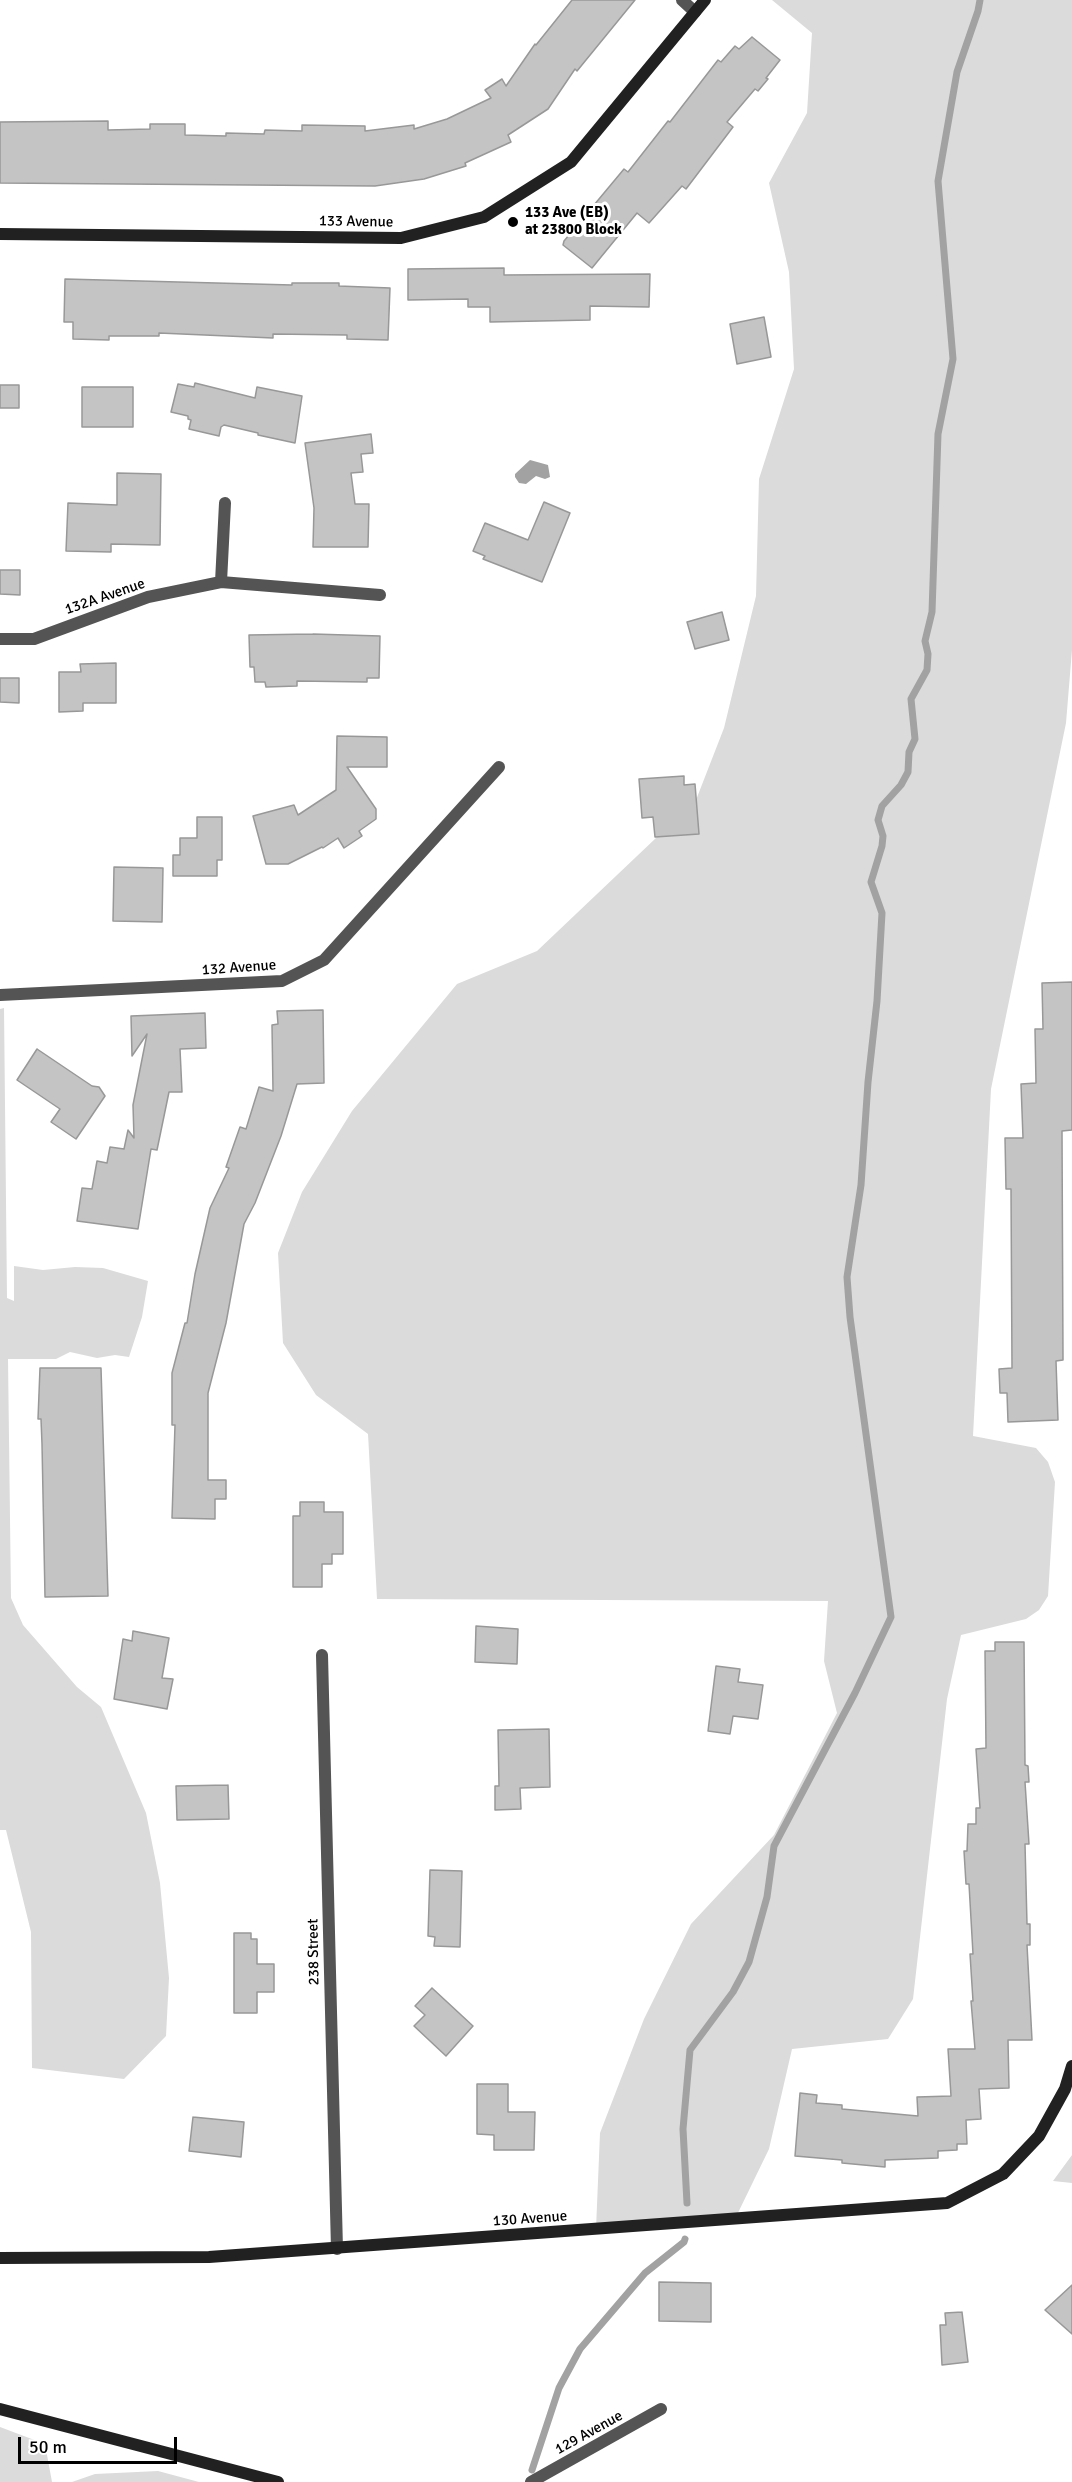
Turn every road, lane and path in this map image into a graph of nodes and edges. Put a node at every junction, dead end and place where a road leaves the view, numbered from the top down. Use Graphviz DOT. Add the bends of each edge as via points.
graph roads {
  1 [pos="682,0"];
  2 [pos="705,0"];
  3 [pos="695,12"];
  4 [pos="0,234"];
  5 [pos="225,503"];
  6 [pos="221,582"];
  7 [pos="380,595"];
  8 [pos="0,639"];
  9 [pos="499,767"];
  10 [pos="0,995"];
  11 [pos="322,1655"];
  12 [pos="1072,2066"];
  13 [pos="337,2249"];
  14 [pos="0,2258"];
  15 [pos="0,2409"];
  16 [pos="661,2409"];
  17 [pos="278,2482"];
  18 [pos="531,2482"];
  1 -- 3 [label="street"];
  2 -- 3 [label="street, 133 Avenue"];
  3 -- 4 [label="street, 133 Avenue" via="571,162 484,217 401,238"];
  5 -- 6 [label="street"];
  6 -- 7 [label="street, 132A Avenue"];
  6 -- 8 [label="street, 132A Avenue" via="148,597 34,639"];
  9 -- 10 [label="street, 132 Avenue" via="324,960 282,981"];
  11 -- 13 [label="street, 238 Street"];
  12 -- 13 [label="street, 130 Avenue" via="1065,2089 1039,2136 1003,2175 947,2203"];
  13 -- 14 [label="street, 130 Avenue" via="209,2257"];
  15 -- 17 [label="street"];
  16 -- 18 [label="street, 129 Avenue"];
}
